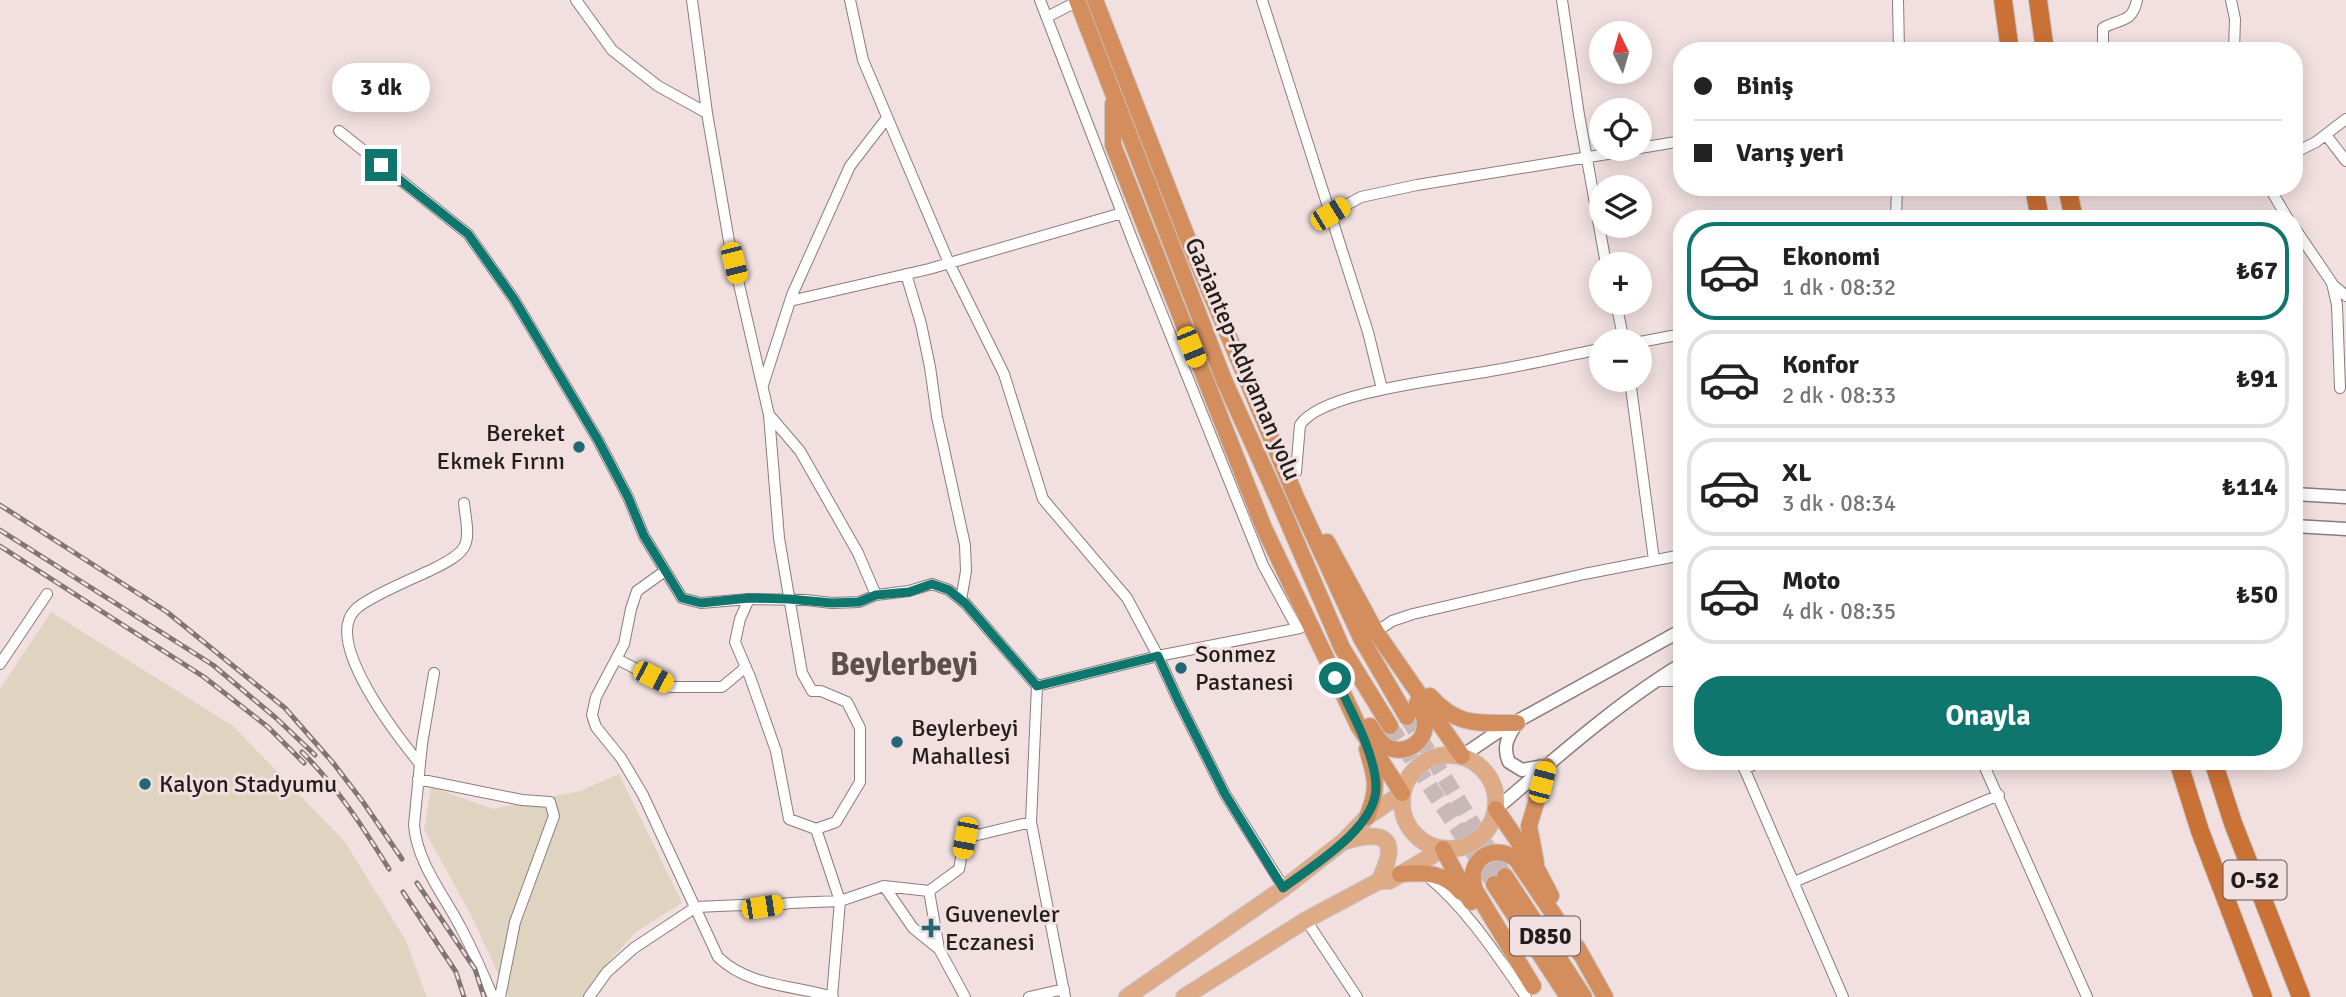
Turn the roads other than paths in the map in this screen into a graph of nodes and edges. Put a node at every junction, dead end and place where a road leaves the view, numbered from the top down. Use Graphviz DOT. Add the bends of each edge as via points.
graph roads {
  1 [pos="576,0"];
  2 [pos="692,0"];
  3 [pos="850,0"];
  4 [pos="1040,0"];
  5 [pos="1078,0"];
  6 [pos="1095,0"];
  7 [pos="1262,0"];
  8 [pos="1562,0"];
  9 [pos="1898,0"];
  10 [pos="2003,0"];
  11 [pos="2038,0"];
  12 [pos="2137,0"];
  13 [pos="2231,0"];
  14 [pos="1047,17"];
  15 [pos="1899,42"];
  16 [pos="2009,42"];
  17 [pos="2044,42"];
  18 [pos="2103,42"];
  19 [pos="2234,42"];
  20 [pos="1125,78"];
  21 [pos="1113,94"];
  22 [pos="707,113"];
  23 [pos="887,118"];
  24 [pos="2346,119"];
  25 [pos="339,131"];
  26 [pos="2326,135"];
  27 [pos="1673,143"];
  28 [pos="1652,147"];
  29 [pos="2303,148"];
  30 [pos="1587,159"];
  31 [pos="2346,161"];
  32 [pos="1122,213"];
  33 [pos="1330,214"];
  34 [pos="2303,240"];
  35 [pos="1604,252"];
  36 [pos="949,263"];
  37 [pos="906,274"];
  38 [pos="2332,283"];
  39 [pos="2346,296"];
  40 [pos="790,301"];
  41 [pos="1673,336"];
  42 [pos="1652,340"];
  43 [pos="1589,351"];
  44 [pos="763,386"];
  45 [pos="2340,388"];
  46 [pos="1382,389"];
  47 [pos="1632,392"];
  48 [pos="769,415"];
  49 [pos="1296,472"];
  50 [pos="2303,495"];
  51 [pos="2346,497"];
  52 [pos="464,503"];
  53 [pos="2303,527"];
  54 [pos="2346,529"];
  55 [pos="1673,557"];
  56 [pos="1654,560"];
  57 [pos="665,571"];
  58 [pos="47,594"];
  59 [pos="876,595"];
  60 [pos="749,598"];
  61 [pos="789,599"];
  62 [pos="961,600"];
  63 [pos="1304,627"];
  64 [pos="1376,632"];
  65 [pos="1673,635"];
  66 [pos="1388,649"];
  67 [pos="1324,653"];
  68 [pos="1158,656"];
  69 [pos="617,659"];
  70 [pos="0,664"];
  71 [pos="746,667"];
  72 [pos="1673,669"];
  73 [pos="434,673"];
  74 [pos="1654,681"];
  75 [pos="1673,681"];
  76 [pos="1037,686"];
  77 [pos="1407,718"];
  78 [pos="1517,723"];
  79 [pos="1390,726"];
  80 [pos="1359,727"];
  81 [pos="1462,756"];
  82 [pos="420,764"];
  83 [pos="1547,766"];
  84 [pos="1745,770"];
  85 [pos="1986,770"];
  86 [pos="2181,770"];
  87 [pos="2216,770"];
  88 [pos="418,779"];
  89 [pos="1402,793"];
  90 [pos="1998,795"];
  91 [pos="1496,809"];
  92 [pos="1367,817"];
  93 [pos="1031,822"];
  94 [pos="816,829"];
  95 [pos="1345,841"];
  96 [pos="1443,849"];
  97 [pos="1537,869"];
  98 [pos="1422,872"];
  99 [pos="1400,874"];
  100 [pos="1379,881"];
  101 [pos="1794,882"];
  102 [pos="884,886"];
  103 [pos="1283,888"];
  104 [pos="929,891"];
  105 [pos="840,901"];
  106 [pos="696,907"];
  107 [pos="1475,909"];
  108 [pos="1306,920"];
  109 [pos="939,949"];
  110 [pos="1581,955"];
  111 [pos="1064,993"];
  112 [pos="1533,993"];
  113 [pos="493,997"];
  114 [pos="500,997"];
  115 [pos="589,997"];
  116 [pos="833,997"];
  117 [pos="965,997"];
  118 [pos="1029,997"];
  119 [pos="1126,997"];
  120 [pos="1184,997"];
  121 [pos="1357,997"];
  122 [pos="1568,997"];
  123 [pos="1584,997"];
  124 [pos="1605,997"];
  125 [pos="1843,997"];
  126 [pos="2087,997"];
  127 [pos="2263,997"];
  128 [pos="2301,997"];
  1 -- 22 [label="street" via="612,50 658,86"];
  2 -- 22 [label="street"];
  3 -- 23 [label="street" via="863,60"];
  4 -- 14 [label="street"];
  5 -- 14 [label="street"];
  5 -- 21 [label="highway, Gaziantep-Adıyaman yolu"];
  6 -- 20 [label="highway, Gaziantep-Adıyaman yolu"];
  7 -- 33 [label="street"];
  8 -- 30 [label="street"];
  9 -- 15 [label="street"];
  10 -- 16 [label="highway"];
  11 -- 17 [label="highway"];
  12 -- 18 [label="street" via="2129,17 2103,28"];
  13 -- 19 [label="street"];
  14 -- 32 [label="street"];
  20 -- 49 [label="highway" via="1146,103"];
  20 -- 77 [label="highway, Gaziantep-Adıyaman yolu" via="1296,497 1361,638"];
  21 -- 63 [label="highway" via="1112,145"];
  21 -- 79 [label="highway, Gaziantep-Adıyaman yolu" via="1224,380 1342,648"];
  22 -- 44 [label="street" via="729,241"];
  23 -- 36 [label="street"];
  23 -- 40 [label="street" via="850,166"];
  24 -- 26 [label="street"];
  25 -- 57 [label="street" via="468,234 514,299 598,440"];
  26 -- 29 [label="street"];
  26 -- 31 [label="street"];
  27 -- 28 [label="street"];
  30 -- 33 [label="street" via="1386,191 1361,197"];
  30 -- 35 [label="street"];
  32 -- 36 [label="street"];
  32 -- 63 [label="street" via="1263,565"];
  33 -- 46 [label="street"];
  34 -- 38 [label="street"];
  36 -- 37 [label="street"];
  36 -- 68 [label="street" via="1004,374 1043,499 1127,598"];
  37 -- 40 [label="street"];
  37 -- 62 [label="street" via="921,324 965,545"];
  38 -- 39 [label="street"];
  38 -- 45 [label="street"];
  40 -- 44 [label="street"];
  41 -- 42 [label="street"];
  43 -- 46 [label="street"];
  44 -- 48 [label="street"];
  46 -- 49 [label="street" via="1321,407 1304,418"];
  47 -- 56 [label="street"];
  48 -- 59 [label="street" via="800,451 858,553"];
  48 -- 61 [label="street"];
  49 -- 64 [label="highway" via="1318,526"];
  50 -- 51 [label="street"];
  52 -- 82 [label="street" via="466,542 461,552 356,608 346,624 348,641 373,702"];
  53 -- 54 [label="street"];
  55 -- 56 [label="street"];
  56 -- 64 [label="street" via="1413,614"];
  57 -- 60 [label="street" via="682,598 701,603"];
  57 -- 69 [label="street" via="637,591"];
  58 -- 70 [label="street"];
  59 -- 61 [label="street" via="859,602"];
  59 -- 62 [label="street" via="932,584"];
  60 -- 61 [label="street"];
  60 -- 71 [label="street" via="735,642"];
  61 -- 94 [label="street" via="808,686 847,702 860,728 860,782 836,822"];
  62 -- 76 [label="street"];
  63 -- 67 [label="highway"];
  63 -- 68 [label="street"];
  64 -- 66 [label="highway"];
  64 -- 67 [label="highway" via="1425,719 1424,734 1409,748 1395,750 1382,743"];
  65 -- 78 [label="street"];
  66 -- 78 [label="highway" via="1443,710 1460,720"];
  66 -- 81 [label="highway"];
  67 -- 80 [label="highway"];
  68 -- 76 [label="street"];
  68 -- 103 [label="street" via="1225,794"];
  69 -- 71 [label="street" via="671,687 722,687"];
  69 -- 106 [label="street" via="596,697 592,715 643,795"];
  71 -- 94 [label="street" via="776,751 789,819"];
  72 -- 74 [label="street"];
  73 -- 82 [label="street"];
  74 -- 75 [label="street"];
  74 -- 83 [label="street"];
  76 -- 93 [label="street"];
  78 -- 81 [label="street"];
  78 -- 83 [label="street" via="1505,748 1509,762 1522,770"];
  80 -- 89 [label="highway"];
  80 -- 92 [label="highway" via="1376,790"];
  81 -- 89 [label="main road" via="1443,754 1424,761 1410,775"];
  81 -- 91 [label="main road" via="1489,776"];
  82 -- 88 [label="street"];
  83 -- 91 [label="street"];
  83 -- 97 [label="highway" via="1529,826"];
  84 -- 101 [label="street"];
  85 -- 90 [label="street"];
  86 -- 127 [label="highway, O-52"];
  87 -- 128 [label="highway, O-52"];
  88 -- 113 [label="street" via="416,844"];
  88 -- 114 [label="street" via="522,800 546,800 554,809 515,922"];
  89 -- 92 [label="main road"];
  89 -- 96 [label="main road" via="1410,829"];
  90 -- 101 [label="street"];
  90 -- 126 [label="street"];
  91 -- 96 [label="main road" via="1489,828 1475,842"];
  91 -- 97 [label="highway"];
  92 -- 95 [label="main road"];
  93 -- 104 [label="street" via="965,838 959,869"];
  93 -- 111 [label="street"];
  94 -- 105 [label="street"];
  95 -- 100 [label="main road" via="1367,835 1386,842 1389,862"];
  95 -- 103 [label="main road"];
  96 -- 99 [label="main road"];
  96 -- 107 [label="highway"];
  97 -- 110 [label="highway"];
  98 -- 99 [label="highway"];
  98 -- 107 [label="highway" via="1449,880"];
  98 -- 112 [label="street" via="1446,892"];
  99 -- 100 [label="main road"];
  100 -- 108 [label="main road"];
  101 -- 125 [label="street"];
  102 -- 104 [label="street"];
  102 -- 105 [label="street"];
  102 -- 109 [label="street" via="913,928"];
  103 -- 119 [label="main road"];
  104 -- 109 [label="street"];
  105 -- 106 [label="street"];
  105 -- 116 [label="street"];
  106 -- 115 [label="street" via="634,948 607,972"];
  106 -- 116 [label="street" via="718,957 729,968 748,978"];
  107 -- 112 [label="highway"];
  108 -- 120 [label="main road"];
  108 -- 121 [label="street"];
  109 -- 117 [label="street"];
  110 -- 112 [label="highway" via="1516,859 1501,852 1484,856 1472,875 1475,890"];
  110 -- 124 [label="highway"];
  111 -- 118 [label="street"];
  122 -- 123 [label="highway, D850" via="1499,880"];
}
